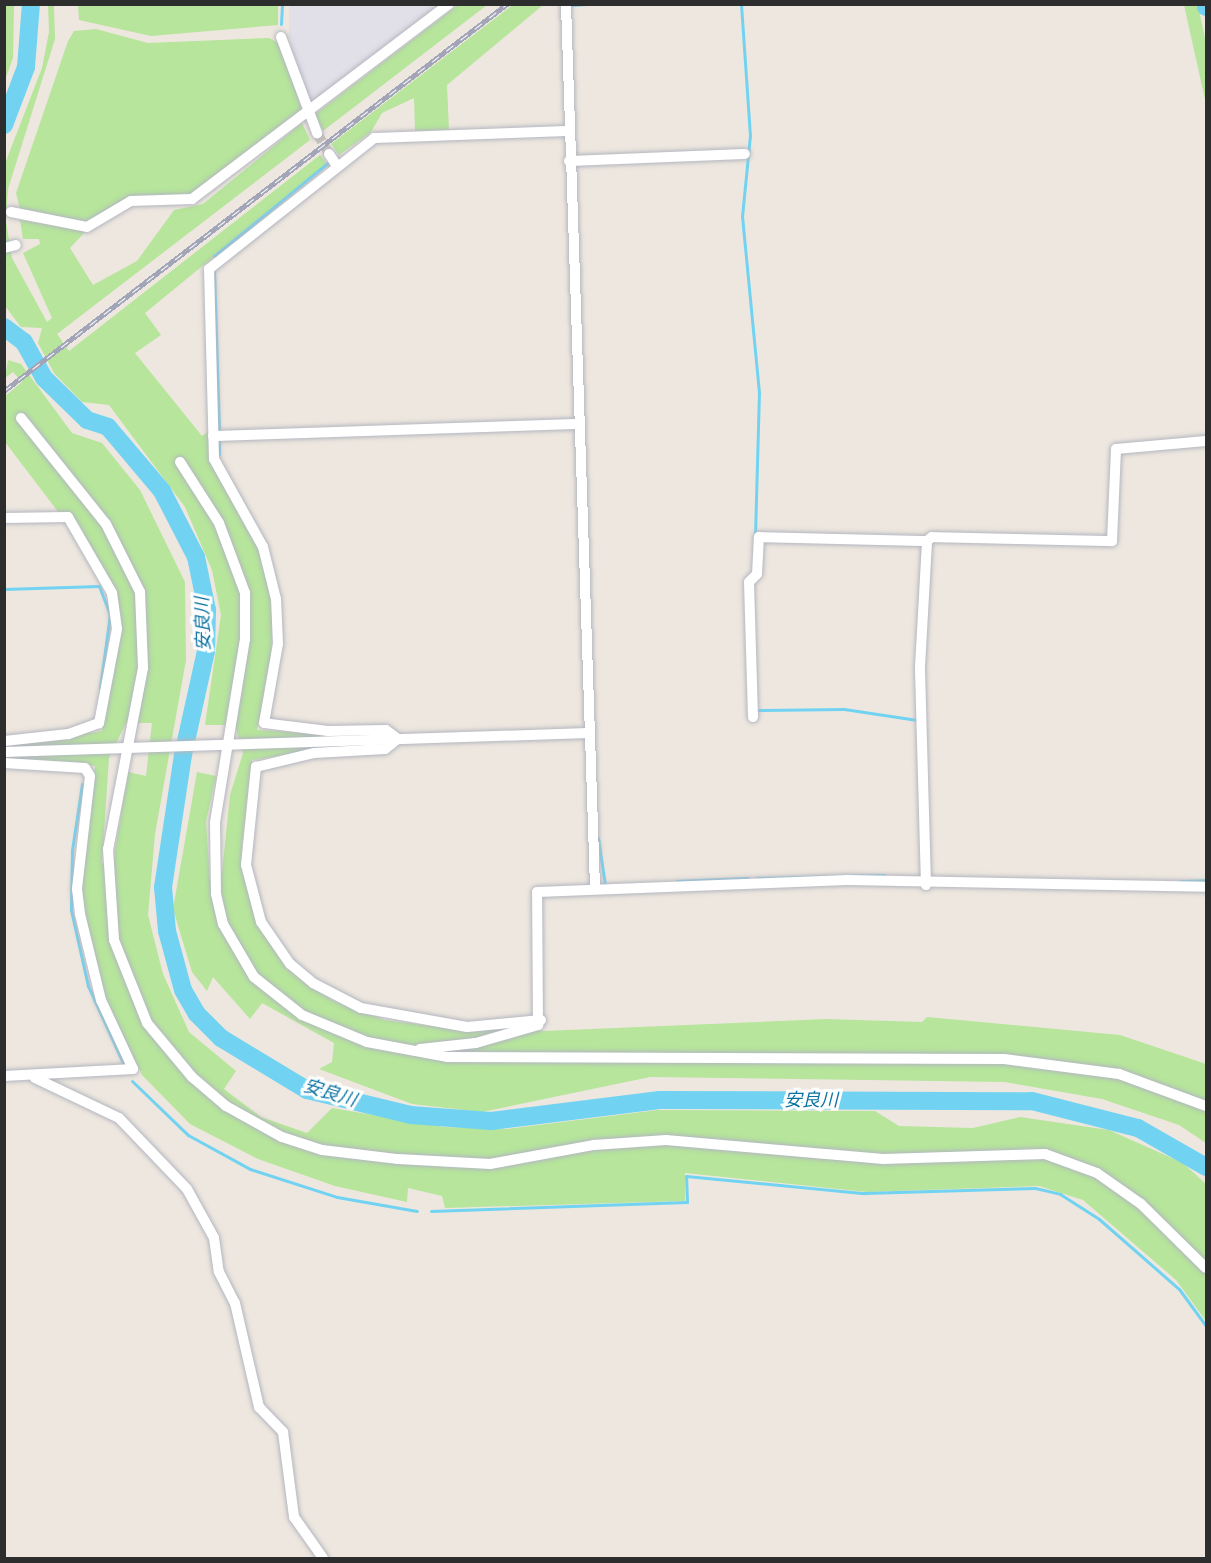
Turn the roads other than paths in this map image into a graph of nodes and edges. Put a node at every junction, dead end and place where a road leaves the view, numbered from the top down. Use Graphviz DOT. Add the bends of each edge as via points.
graph roads {
  1 [pos="449,4"];
  2 [pos="567,4"];
  3 [pos="281,37"];
  4 [pos="306,114"];
  5 [pos="568,131"];
  6 [pos="317,133"];
  7 [pos="329,154"];
  8 [pos="745,154"];
  9 [pos="569,161"];
  10 [pos="337,166"];
  11 [pos="11,212"];
  12 [pos="21,418"];
  13 [pos="577,424"];
  14 [pos="213,436"];
  15 [pos="1206,441"];
  16 [pos="180,462"];
  17 [pos="4,518"];
  18 [pos="927,541"];
  19 [pos="753,717"];
  20 [pos="588,733"];
  21 [pos="398,739"];
  22 [pos="4,741"];
  23 [pos="226,745"];
  24 [pos="128,748"];
  25 [pos="4,752"];
  26 [pos="4,763"];
  27 [pos="926,879"];
  28 [pos="1206,887"];
  29 [pos="596,889"];
  30 [pos="541,1020"];
  31 [pos="404,1050"];
  32 [pos="4,1076"];
  33 [pos="35,1078"];
  34 [pos="1206,1106"];
  35 [pos="1206,1268"];
  36 [pos="323,1558"];
  1 -- 4 [label="street"];
  2 -- 5 [label="street"];
  3 -- 4 [label="street"];
  4 -- 6 [label="street"];
  4 -- 11 [label="street" via="192,199 131,201 87,227"];
  5 -- 9 [label="street"];
  5 -- 10 [label="street" via="374,138"];
  7 -- 10 [label="street"];
  8 -- 9 [label="street"];
  9 -- 13 [label="street"];
  10 -- 14 [label="street" via="209,269"];
  12 -- 24 [label="street" via="106,524 140,592 143,668"];
  13 -- 14 [label="street"];
  13 -- 20 [label="street"];
  14 -- 21 [label="street" via="214,459 263,547 276,599 278,644 264,723 328,731 386,730"];
  15 -- 18 [label="street" via="1116,449 1112,541 932,537"];
  16 -- 23 [label="street" via="219,522 245,593 245,639"];
  17 -- 22 [label="street" via="68,516 112,593 117,629 99,723 68,734"];
  18 -- 19 [label="street" via="763,534 754,576"];
  18 -- 27 [label="street" via="920,667"];
  20 -- 21 [label="street"];
  20 -- 29 [label="street"];
  21 -- 23 [label="street"];
  21 -- 30 [label="street" via="385,749 314,753 256,767 246,865 261,922 290,964 313,983 361,1008 467,1027"];
  23 -- 24 [label="street"];
  23 -- 31 [label="street" via="213,867 223,924 237,952 260,982 302,1015 367,1042"];
  24 -- 25 [label="street"];
  24 -- 35 [label="street" via="114,797 108,885 114,940 127,982 165,1047 192,1077 250,1122 322,1150 490,1164 594,1145 666,1140 884,1159 1045,1154 1106,1179 1141,1204"];
  26 -- 33 [label="street" via="86,768 90,776 80,841 80,914 101,1000 134,1069"];
  27 -- 28 [label="street"];
  27 -- 29 [label="street"];
  29 -- 30 [label="street" via="537,892"];
  30 -- 31 [label="street" via="476,1043"];
  31 -- 34 [label="street" via="533,1060 802,1054 1004,1059 1119,1074"];
  32 -- 33 [label="street"];
  33 -- 36 [label="street" via="119,1118 171,1169 204,1216 214,1238 219,1272 235,1303 260,1407 283,1432 294,1517"];
}
